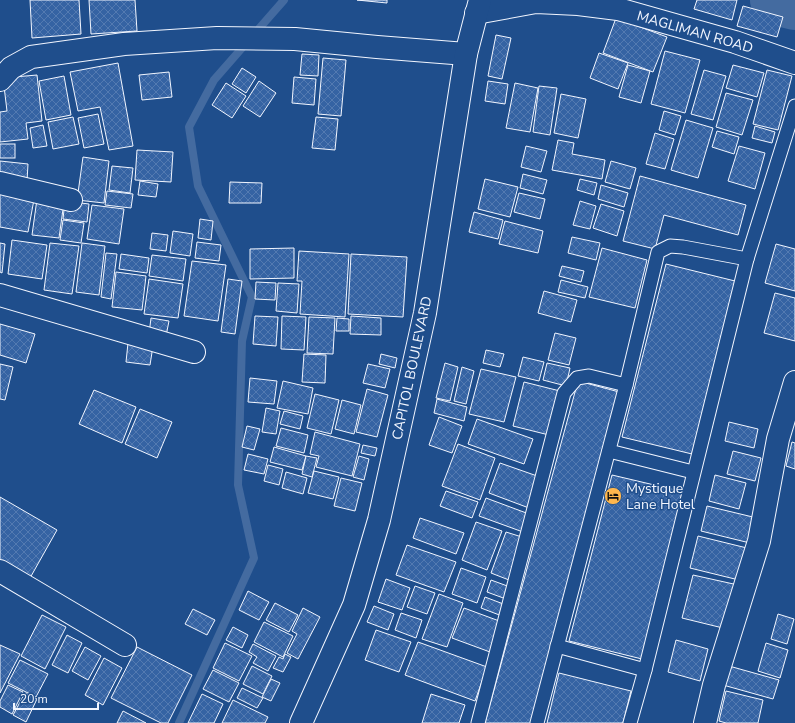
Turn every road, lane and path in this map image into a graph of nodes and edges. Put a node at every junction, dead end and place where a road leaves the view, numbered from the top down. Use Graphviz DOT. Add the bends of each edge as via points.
graph roads {
  1 [pos="478,7"];
  2 [pos="466,54"];
  3 [pos="795,62"];
  4 [pos="0,80"];
  5 [pos="795,106"];
  6 [pos="0,183"];
  7 [pos="71,200"];
  8 [pos="747,259"];
  9 [pos="0,295"];
  10 [pos="194,352"];
  11 [pos="795,382"];
  12 [pos="626,385"];
  13 [pos="609,451"];
  14 [pos="693,472"];
  15 [pos="0,571"];
  16 [pos="125,645"];
  17 [pos="558,646"];
  18 [pos="645,670"];
  19 [pos="301,723"];
  20 [pos="478,723"];
  21 [pos="537,723"];
  22 [pos="630,723"];
  23 [pos="705,723"];
  1 -- 2 [label="street, CAPITOL BOULEVARD"];
  1 -- 3 [label="street, MAGLIMAN ROAD" via="536,2 618,9"];
  2 -- 4 [label="street" via="295,39 217,38 124,44 31,57 11,68"];
  2 -- 19 [label="street, CAPITOL BOULEVARD" via="425,313 379,520 354,605"];
  5 -- 8 [label="lane"];
  6 -- 7 [label="street"];
  8 -- 12 [label="lane" via="683,246 670,246 658,252"];
  8 -- 14 [label="lane"];
  9 -- 10 [label="street"];
  11 -- 23 [label="street" via="778,439 759,541 714,685"];
  12 -- 13 [label="lane"];
  12 -- 20 [label="lane" via="589,376 577,378 564,392"];
  13 -- 14 [label="lane"];
  13 -- 17 [label="lane"];
  14 -- 18 [label="lane"];
  15 -- 16 [label="street"];
  17 -- 18 [label="lane"];
  17 -- 21 [label="lane"];
  18 -- 22 [label="lane"];
}
